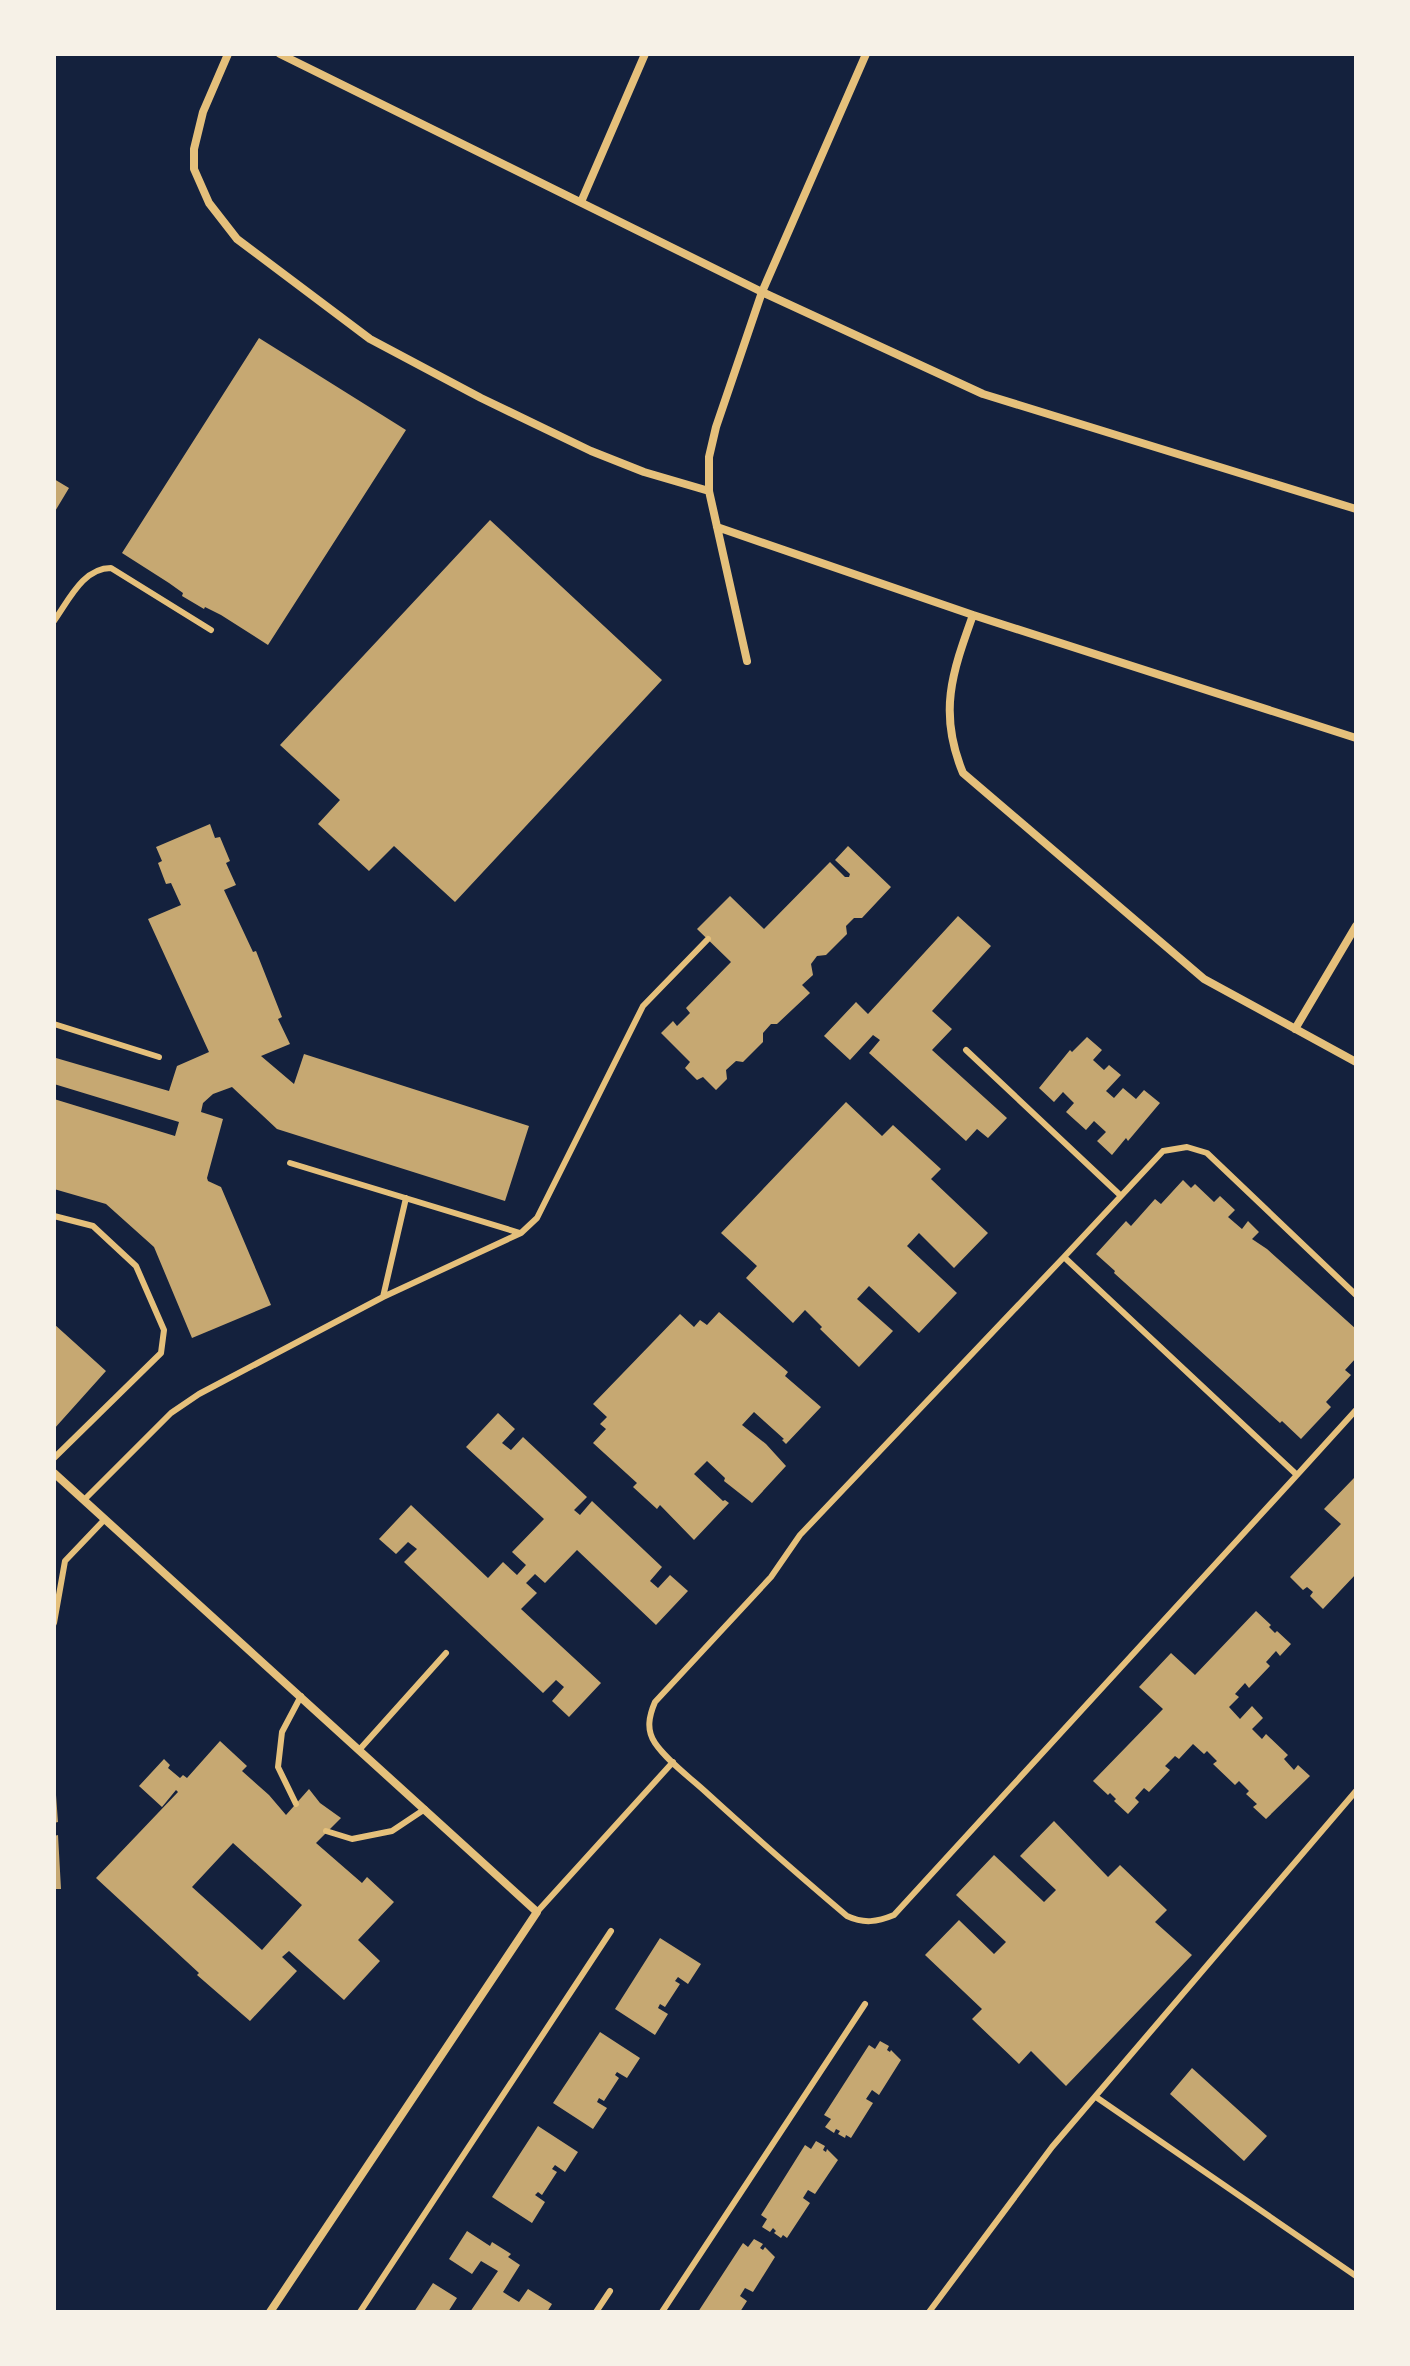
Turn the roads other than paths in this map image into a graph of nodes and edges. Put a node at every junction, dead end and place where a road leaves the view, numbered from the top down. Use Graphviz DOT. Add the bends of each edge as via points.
graph roads {
  1 [pos="228,54"];
  2 [pos="280,54"];
  3 [pos="645,54"];
  4 [pos="866,54"];
  5 [pos="581,202"];
  6 [pos="762,292"];
  7 [pos="709,491"];
  8 [pos="1356,509"];
  9 [pos="717,527"];
  10 [pos="973,615"];
  11 [pos="54,621"];
  12 [pos="211,630"];
  13 [pos="747,661"];
  14 [pos="1356,738"];
  15 [pos="1356,926"];
  16 [pos="708,939"];
  17 [pos="54,1024"];
  18 [pos="1295,1029"];
  19 [pos="966,1050"];
  20 [pos="159,1057"];
  21 [pos="1356,1062"];
  22 [pos="290,1163"];
  23 [pos="1120,1195"];
  24 [pos="406,1198"];
  25 [pos="54,1216"];
  26 [pos="521,1233"];
  27 [pos="1064,1257"];
  28 [pos="1356,1295"];
  29 [pos="383,1297"];
  30 [pos="1356,1410"];
  31 [pos="54,1458"];
  32 [pos="54,1473"];
  33 [pos="1297,1475"];
  34 [pos="84,1500"];
  35 [pos="105,1519"];
  36 [pos="65,1561"];
  37 [pos="54,1564"];
  38 [pos="54,1623"];
  39 [pos="446,1653"];
  40 [pos="301,1696"];
  41 [pos="360,1749"];
  42 [pos="673,1762"];
  43 [pos="1356,1791"];
  44 [pos="296,1804"];
  45 [pos="425,1809"];
  46 [pos="326,1831"];
  47 [pos="537,1912"];
  48 [pos="611,1931"];
  49 [pos="865,2004"];
  50 [pos="1096,2097"];
  51 [pos="1356,2276"];
  52 [pos="610,2291"];
  53 [pos="271,2312"];
  54 [pos="360,2312"];
  55 [pos="596,2312"];
  56 [pos="662,2312"];
  57 [pos="929,2312"];
  1 -- 7 [label="street" via="203,112 194,169 209,203 237,239 370,339 398,354 591,451"];
  2 -- 5 [label="street"];
  3 -- 5 [label="street"];
  4 -- 6 [label="street"];
  5 -- 6 [label="street"];
  6 -- 7 [label="street" via="716,427"];
  6 -- 8 [label="street" via="983,394"];
  7 -- 9 [label="street"];
  9 -- 10 [label="street"];
  9 -- 13 [label="street"];
  10 -- 14 [label="street"];
  10 -- 18 [label="street" via="953,670 949,717 963,773 1204,979"];
  11 -- 12 [label="lane" via="88,575 111,568"];
  15 -- 18 [label="street"];
  16 -- 26 [label="lane" via="643,1006 537,1218"];
  17 -- 20 [label="lane"];
  18 -- 21 [label="street"];
  19 -- 23 [label="lane"];
  22 -- 24 [label="lane"];
  23 -- 27 [label="lane"];
  23 -- 28 [label="lane" via="1163,1151 1187,1147 1207,1153"];
  24 -- 26 [label="lane"];
  24 -- 29 [label="lane"];
  25 -- 31 [label="lane" via="93,1226 136,1266 164,1330 161,1353"];
  26 -- 29 [label="lane"];
  27 -- 33 [label="lane"];
  27 -- 42 [label="lane" via="800,1535 771,1577 655,1702 649,1729"];
  29 -- 34 [label="lane" via="171,1413"];
  30 -- 33 [label="lane"];
  32 -- 34 [label="street"];
  33 -- 42 [label="lane" via="894,1915 869,1922 847,1916"];
  34 -- 35 [label="street"];
  35 -- 36 [label="lane"];
  35 -- 40 [label="street"];
  36 -- 37 [label="lane"];
  36 -- 38 [label="lane"];
  39 -- 41 [label="lane"];
  40 -- 41 [label="street"];
  40 -- 44 [label="lane" via="282,1732 278,1767"];
  41 -- 45 [label="street"];
  42 -- 47 [label="lane"];
  43 -- 50 [label="lane"];
  45 -- 46 [label="lane" via="392,1831 352,1839"];
  45 -- 47 [label="street"];
  47 -- 53 [label="street"];
  48 -- 54 [label="lane"];
  49 -- 56 [label="lane"];
  50 -- 51 [label="lane"];
  50 -- 57 [label="lane" via="1052,2147"];
  52 -- 55 [label="lane"];
}
